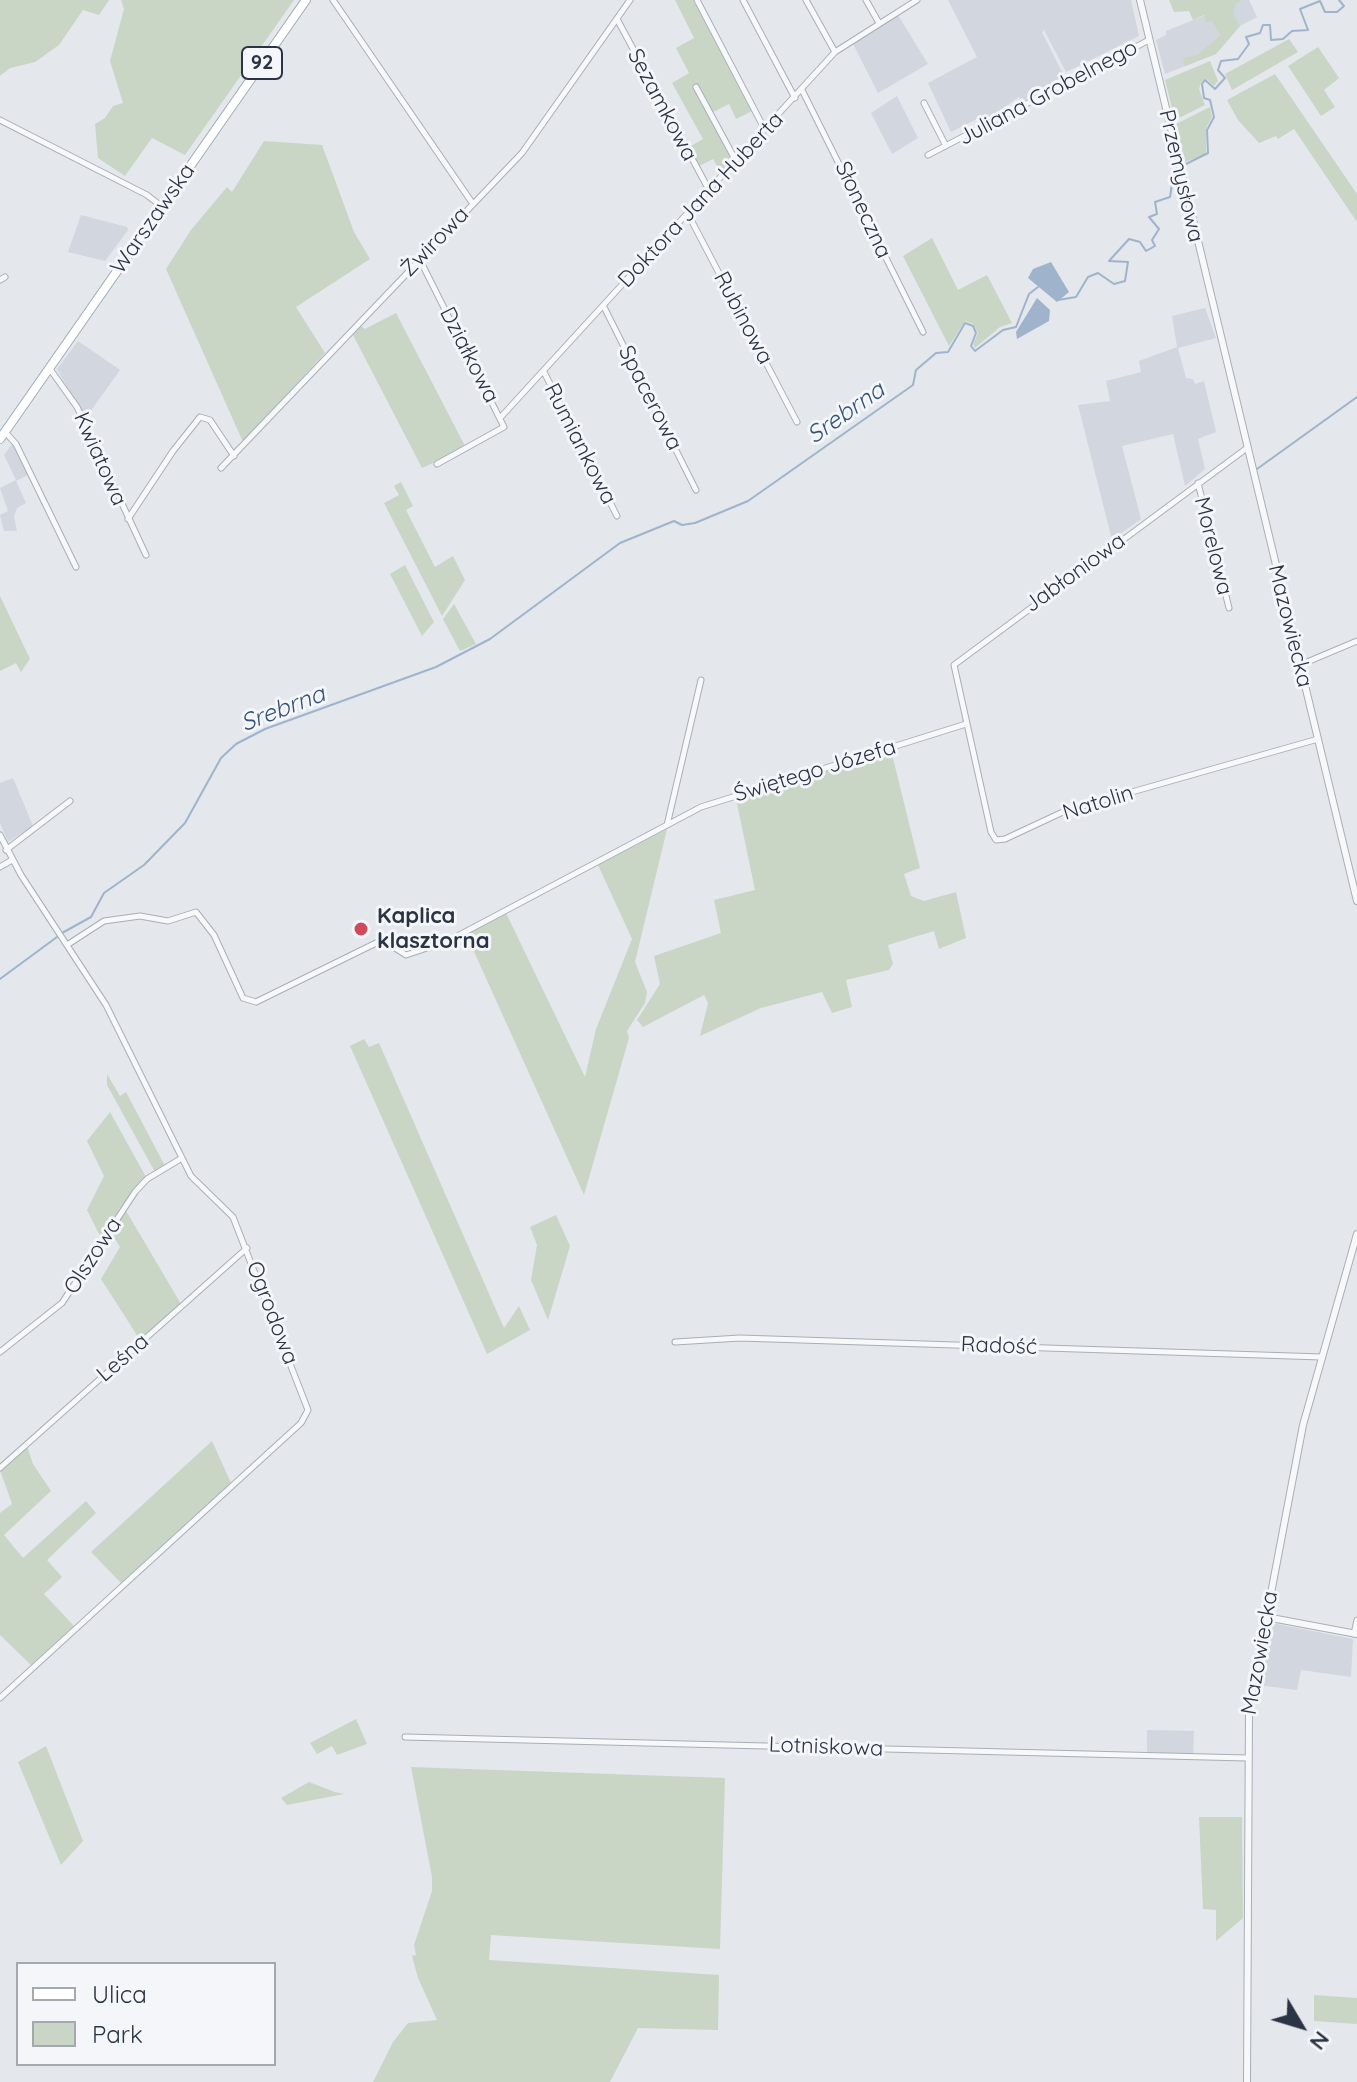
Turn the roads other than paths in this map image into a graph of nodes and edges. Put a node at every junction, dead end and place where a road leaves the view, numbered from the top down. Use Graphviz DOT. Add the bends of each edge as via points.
graph roads {
  1 [pos="306,0"];
  2 [pos="333,0"];
  3 [pos="630,0"];
  4 [pos="697,0"];
  5 [pos="743,0"];
  6 [pos="806,0"];
  7 [pos="866,0"];
  8 [pos="917,0"];
  9 [pos="1140,0"];
  10 [pos="908,2"];
  11 [pos="617,19"];
  12 [pos="879,23"];
  13 [pos="1149,40"];
  14 [pos="835,52"];
  15 [pos="696,87"];
  16 [pos="802,90"];
  17 [pos="795,98"];
  18 [pos="924,103"];
  19 [pos="0,120"];
  20 [pos="765,130"];
  21 [pos="946,146"];
  22 [pos="928,155"];
  23 [pos="736,161"];
  24 [pos="709,190"];
  25 [pos="473,204"];
  26 [pos="162,207"];
  27 [pos="688,213"];
  28 [pos="419,258"];
  29 [pos="603,306"];
  30 [pos="923,332"];
  31 [pos="1223,351"];
  32 [pos="49,369"];
  33 [pos="544,372"];
  34 [pos="500,418"];
  35 [pos="797,422"];
  36 [pos="2,435"];
  37 [pos="1247,448"];
  38 [pos="234,456"];
  39 [pos="437,464"];
  40 [pos="221,468"];
  41 [pos="1198,483"];
  42 [pos="696,490"];
  43 [pos="617,516"];
  44 [pos="128,519"];
  45 [pos="146,555"];
  46 [pos="76,567"];
  47 [pos="1229,608"];
  48 [pos="1357,641"];
  49 [pos="1300,665"];
  50 [pos="701,680"];
  51 [pos="966,724"];
  52 [pos="1318,739"];
  53 [pos="70,801"];
  54 [pos="667,825"];
  55 [pos="0,835"];
  56 [pos="6,850"];
  57 [pos="12,860"];
  58 [pos="0,867"];
  59 [pos="1357,901"];
  60 [pos="67,945"];
  61 [pos="182,1158"];
  62 [pos="1357,1234"];
  63 [pos="247,1248"];
  64 [pos="675,1342"];
  65 [pos="0,1352"];
  66 [pos="1322,1357"];
  67 [pos="0,1468"];
  68 [pos="1266,1617"];
  69 [pos="1357,1620"];
  70 [pos="1356,1634"];
  71 [pos="0,1698"];
  72 [pos="405,1737"];
  73 [pos="1247,1758"];
  74 [pos="1247,2082"];
  1 -- 26 [label="main road, Warszawska / 92"];
  2 -- 25 [label="street"];
  3 -- 11 [label="street, Żwirowa"];
  4 -- 20 [label="street"];
  5 -- 17 [label="street"];
  6 -- 14 [label="street"];
  7 -- 12 [label="street"];
  8 -- 10 [label="street, Doktora Jana Huberta"];
  9 -- 13 [label="street, Przemysłowa"];
  10 -- 12 [label="street, Doktora Jana Huberta"];
  11 -- 24 [label="street, Sezamkowa"];
  11 -- 25 [label="street, Żwirowa" via="528,146"];
  12 -- 14 [label="street, Doktora Jana Huberta"];
  13 -- 21 [label="street, Juliana Grobelnego"];
  13 -- 31 [label="street, Przemysłowa"];
  14 -- 16 [label="street, Doktora Jana Huberta"];
  15 -- 23 [label="street"];
  16 -- 17 [label="street, Doktora Jana Huberta"];
  16 -- 30 [label="street, Słoneczna"];
  17 -- 20 [label="street, Doktora Jana Huberta"];
  18 -- 21 [label="street, Juliana Grobelnego"];
  19 -- 26 [label="street"];
  20 -- 23 [label="street, Doktora Jana Huberta"];
  21 -- 22 [label="street, Juliana Grobelnego"];
  23 -- 24 [label="street, Doktora Jana Huberta"];
  24 -- 27 [label="street, Doktora Jana Huberta"];
  25 -- 28 [label="street, Żwirowa"];
  26 -- 32 [label="main road, Warszawska / 92"];
  27 -- 29 [label="street, Doktora Jana Huberta"];
  27 -- 35 [label="street, Rubinowa"];
  28 -- 34 [label="street, Działkowa"];
  28 -- 38 [label="street, Żwirowa"];
  29 -- 33 [label="street, Doktora Jana Huberta"];
  29 -- 42 [label="street, Spacerowa"];
  31 -- 37 [label="street, Mazowiecka"];
  32 -- 36 [label="main road, Warszawska / 92"];
  32 -- 44 [label="street, Kwiatowa" via="77,407"];
  33 -- 34 [label="street, Doktora Jana Huberta"];
  33 -- 43 [label="street, Rumiankowa"];
  34 -- 39 [label="street, Działkowa" via="500,431"];
  36 -- 46 [label="street" via="16,444"];
  37 -- 41 [label="street, Jabłoniowa"];
  37 -- 49 [label="street, Mazowiecka"];
  38 -- 40 [label="street, Żwirowa"];
  38 -- 44 [label="street" via="209,419 200,417"];
  41 -- 47 [label="street, Morelowa"];
  41 -- 51 [label="street, Jabłoniowa" via="959,659 954,672"];
  44 -- 45 [label="street, Kwiatowa"];
  48 -- 49 [label="street"];
  49 -- 52 [label="street, Mazowiecka"];
  50 -- 54 [label="street"];
  51 -- 52 [label="street, Natolin" via="991,832 999,841 1065,811"];
  51 -- 54 [label="street, Świętego Józefa" via="715,802"];
  52 -- 59 [label="street, Mazowiecka"];
  53 -- 56 [label="street"];
  54 -- 60 [label="street, Świętego Józefa" via="443,943 406,955 387,943 376,943 256,1002 242,996 214,935 196,912 170,920 140,916 104,921"];
  55 -- 56 [label="street, Ogrodowa"];
  56 -- 57 [label="street, Ogrodowa"];
  57 -- 58 [label="street"];
  57 -- 60 [label="street, Ogrodowa"];
  60 -- 61 [label="street, Ogrodowa" via="106,1005"];
  61 -- 63 [label="street, Ogrodowa" via="196,1183 230,1212"];
  61 -- 65 [label="street, Olszowa" via="143,1183 64,1300"];
  62 -- 66 [label="street, Mazowiecka"];
  63 -- 67 [label="street, Leśna"];
  63 -- 71 [label="street, Ogrodowa" via="307,1417"];
  64 -- 66 [label="street, Radość" via="740,1338"];
  66 -- 68 [label="street, Mazowiecka" via="1297,1454"];
  68 -- 70 [label="street"];
  68 -- 73 [label="street, Mazowiecka" via="1249,1709"];
  69 -- 70 [label="street"];
  72 -- 73 [label="street, Lotniskowa"];
  73 -- 74 [label="street, Mazowiecka"];
}
